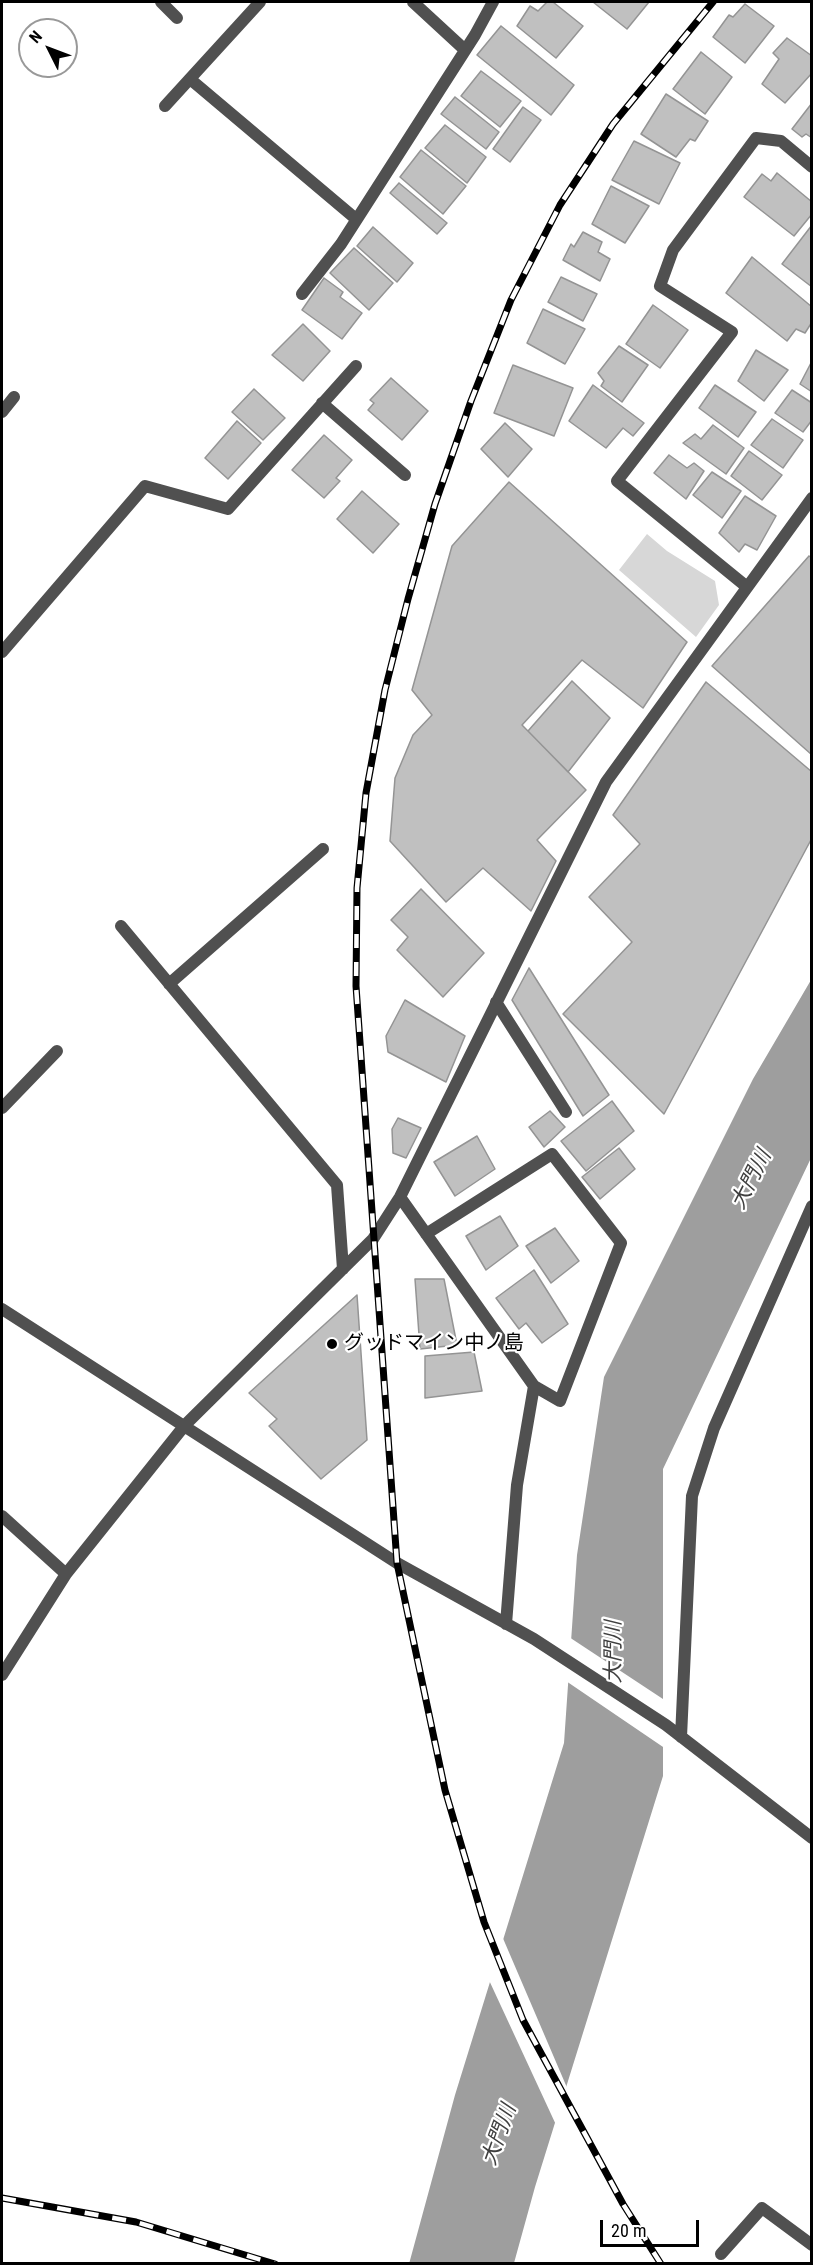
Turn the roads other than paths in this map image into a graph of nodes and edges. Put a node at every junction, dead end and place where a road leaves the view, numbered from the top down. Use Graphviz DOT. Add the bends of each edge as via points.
graph roads {
  1 [pos="161,2"];
  2 [pos="260,2"];
  3 [pos="413,2"];
  4 [pos="493,2"];
  5 [pos="177,18"];
  6 [pos="465,50"];
  7 [pos="190,78"];
  8 [pos="165,106"];
  9 [pos="812,167"];
  10 [pos="356,219"];
  11 [pos="302,294"];
  12 [pos="356,366"];
  13 [pos="14,397"];
  14 [pos="322,403"];
  15 [pos="2,412"];
  16 [pos="405,475"];
  17 [pos="812,498"];
  18 [pos="747,587"];
  19 [pos="2,652"];
  20 [pos="323,849"];
  21 [pos="121,926"];
  22 [pos="169,984"];
  23 [pos="496,1002"];
  24 [pos="57,1051"];
  25 [pos="2,1108"];
  26 [pos="566,1112"];
  27 [pos="399,1197"];
  28 [pos="812,1206"];
  29 [pos="426,1234"];
  30 [pos="343,1269"];
  31 [pos="2,1309"];
  32 [pos="534,1386"];
  33 [pos="185,1425"];
  34 [pos="2,1516"];
  35 [pos="66,1574"];
  36 [pos="506,1624"];
  37 [pos="2,1675"];
  38 [pos="681,1737"];
  39 [pos="812,1838"];
  40 [pos="812,2245"];
  41 [pos="721,2254"];
  1 -- 5 [label="street"];
  2 -- 7 [label="street"];
  3 -- 6 [label="street"];
  4 -- 6 [label="street"];
  6 -- 10 [label="street"];
  7 -- 8 [label="street"];
  7 -- 10 [label="street"];
  9 -- 18 [label="street" via="781,141 756,138 673,250 660,286 732,333 617,481"];
  10 -- 11 [label="street"];
  12 -- 14 [label="street"];
  13 -- 15 [label="street"];
  14 -- 16 [label="street"];
  14 -- 19 [label="street" via="228,509 145,486"];
  17 -- 18 [label="street"];
  18 -- 23 [label="street" via="606,782"];
  20 -- 22 [label="street"];
  21 -- 22 [label="street"];
  22 -- 30 [label="street" via="337,1185"];
  23 -- 26 [label="street"];
  23 -- 27 [label="street"];
  24 -- 25 [label="street"];
  27 -- 29 [label="street"];
  27 -- 30 [label="street" via="373,1239"];
  28 -- 38 [label="street" via="714,1428 692,1496"];
  29 -- 32 [label="street"];
  29 -- 32 [label="street" via="552,1154 621,1243 560,1401"];
  30 -- 33 [label="street"];
  31 -- 33 [label="street"];
  32 -- 36 [label="street" via="517,1485"];
  33 -- 35 [label="street"];
  33 -- 36 [label="street" via="397,1563"];
  34 -- 35 [label="street"];
  35 -- 37 [label="street"];
  36 -- 38 [label="street"];
  38 -- 39 [label="street"];
  40 -- 41 [label="street" via="762,2208"];
}
